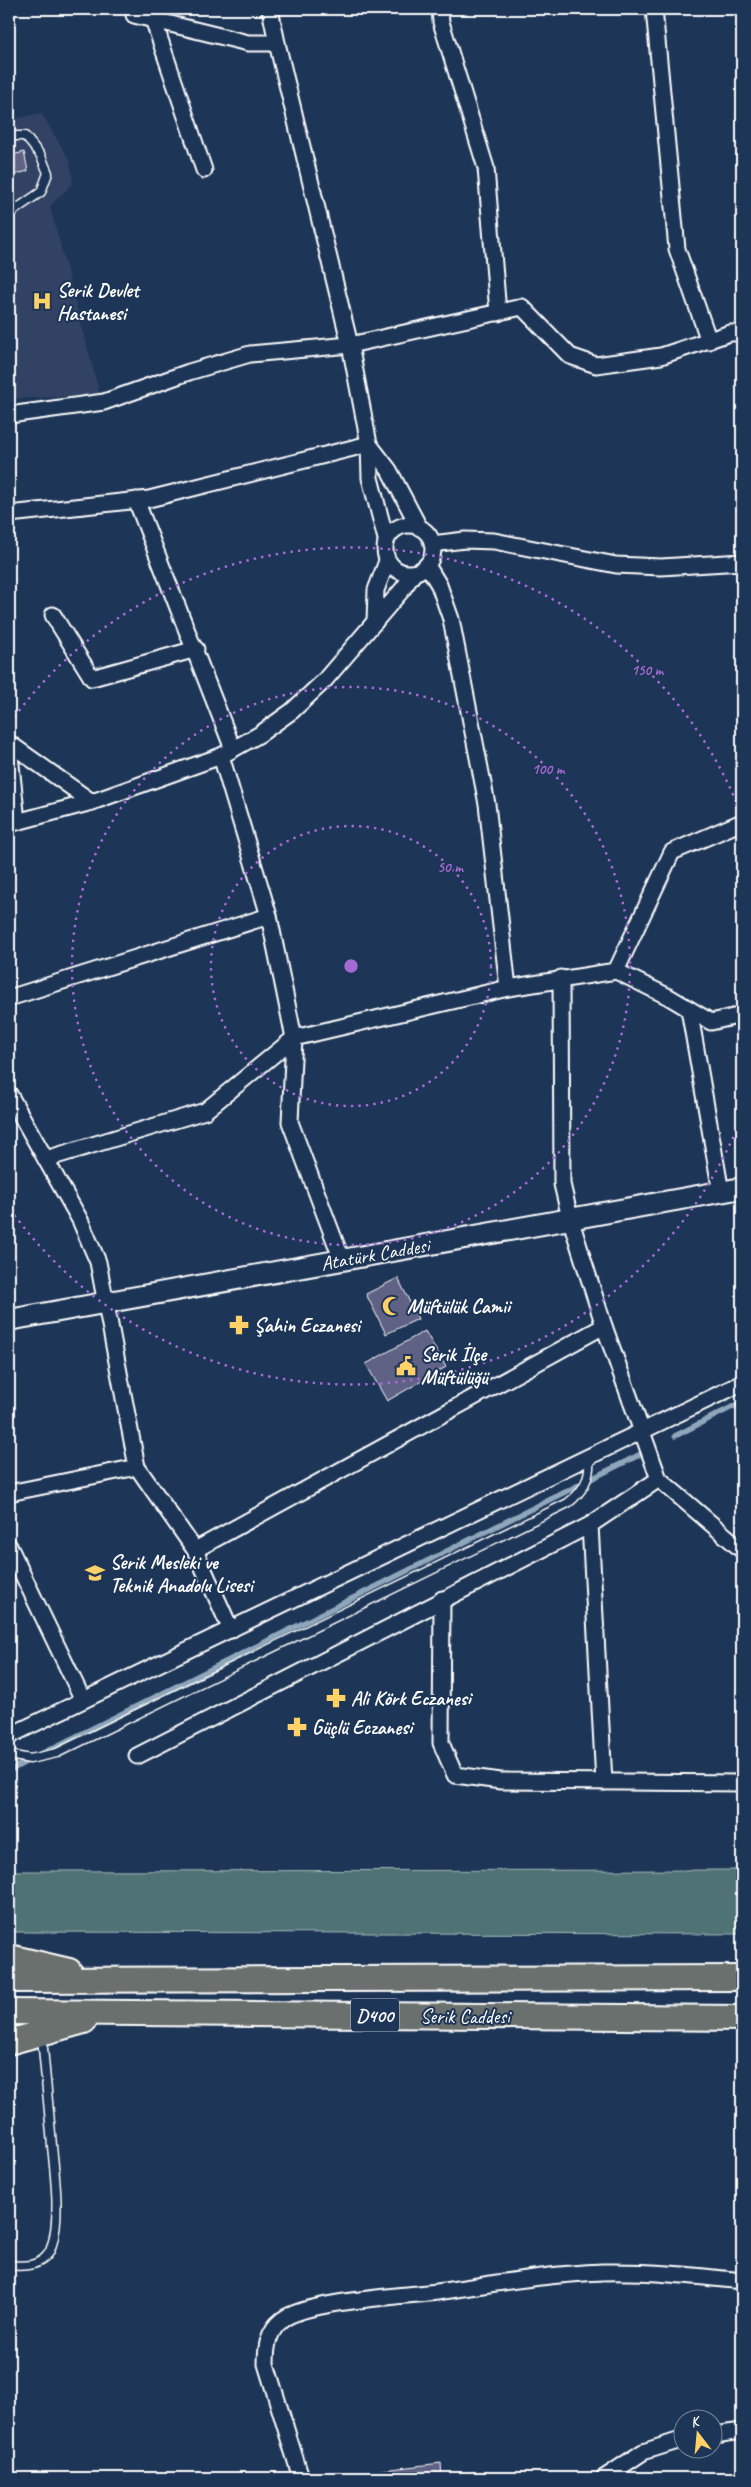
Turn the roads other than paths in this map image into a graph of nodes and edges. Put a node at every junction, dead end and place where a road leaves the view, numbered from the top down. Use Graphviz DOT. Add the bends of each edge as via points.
graph roads {
  1 [pos="270,9"];
  2 [pos="440,9"];
  3 [pos="654,9"];
  4 [pos="134,15"];
  5 [pos="153,19"];
  6 [pos="276,43"];
  7 [pos="9,136"];
  8 [pos="204,170"];
  9 [pos="9,214"];
  10 [pos="498,313"];
  11 [pos="742,333"];
  12 [pos="709,340"];
  13 [pos="350,345"];
  14 [pos="9,415"];
  15 [pos="369,444"];
  16 [pos="136,500"];
  17 [pos="9,514"];
  18 [pos="419,527"];
  19 [pos="386,539"];
  20 [pos="432,544"];
  21 [pos="387,561"];
  22 [pos="742,562"];
  23 [pos="420,569"];
  24 [pos="53,615"];
  25 [pos="375,622"];
  26 [pos="196,650"];
  27 [pos="9,745"];
  28 [pos="227,753"];
  29 [pos="92,802"];
  30 [pos="13,822"];
  31 [pos="742,822"];
  32 [pos="269,916"];
  33 [pos="616,971"];
  34 [pos="561,978"];
  35 [pos="508,988"];
  36 [pos="9,998"];
  37 [pos="689,1009"];
  38 [pos="742,1015"];
  39 [pos="294,1038"];
  40 [pos="9,1094"];
  41 [pos="46,1159"];
  42 [pos="742,1188"];
  43 [pos="721,1192"];
  44 [pos="570,1218"];
  45 [pos="342,1260"];
  46 [pos="107,1302"];
  47 [pos="9,1320"];
  48 [pos="604,1326"];
  49 [pos="742,1383"];
  50 [pos="643,1431"];
  51 [pos="589,1457"];
  52 [pos="137,1467"];
  53 [pos="659,1479"];
  54 [pos="9,1493"];
  55 [pos="590,1525"];
  56 [pos="9,1546"];
  57 [pos="195,1550"];
  58 [pos="742,1550"];
  59 [pos="442,1599"];
  60 [pos="231,1630"];
  61 [pos="83,1700"];
  62 [pos="9,1736"];
  63 [pos="9,1755"];
  64 [pos="137,1756"];
  65 [pos="604,1782"];
  66 [pos="742,1783"];
  67 [pos="9,1957"];
  68 [pos="742,1978"];
  69 [pos="9,1980"];
  70 [pos="110,1980"];
  71 [pos="9,2012"];
  72 [pos="111,2013"];
  73 [pos="742,2018"];
  74 [pos="41,2033"];
  75 [pos="9,2042"];
  76 [pos="9,2265"];
  77 [pos="742,2281"];
  78 [pos="742,2431"];
  79 [pos="724,2434"];
  80 [pos="674,2442"];
  81 [pos="302,2478"];
  82 [pos="604,2478"];
  1 -- 6 [label="street"];
  2 -- 10 [label="street" via="441,22 486,168"];
  3 -- 12 [label="street" via="677,249"];
  4 -- 5 [label="street"];
  5 -- 6 [label="street" via="248,43"];
  5 -- 8 [label="street"];
  6 -- 13 [label="street"];
  7 -- 9 [label="lane" via="25,136 41,156 48,173 41,192"];
  10 -- 12 [label="street" via="522,308 570,356 596,365 661,356"];
  10 -- 13 [label="street"];
  11 -- 12 [label="street"];
  13 -- 14 [label="street" via="250,354 104,402"];
  13 -- 15 [label="street"];
  15 -- 16 [label="street"];
  15 -- 18 [label="street" via="389,470"];
  15 -- 19 [label="street" via="370,478"];
  16 -- 17 [label="street"];
  16 -- 26 [label="street"];
  18 -- 19 [label="street" via="403,525"];
  18 -- 20 [label="street" via="430,537"];
  19 -- 21 [label="street"];
  20 -- 22 [label="street" via="494,541 616,565 700,566"];
  20 -- 23 [label="street" via="433,552"];
  21 -- 23 [label="street" via="399,571"];
  21 -- 25 [label="street" via="376,590"];
  23 -- 25 [label="street"];
  23 -- 35 [label="street" via="439,585 452,619 487,804"];
  24 -- 26 [label="street" via="92,678"];
  25 -- 28 [label="street" via="324,681 292,711"];
  26 -- 28 [label="street"];
  27 -- 29 [label="street"];
  27 -- 30 [label="street"];
  28 -- 29 [label="street"];
  28 -- 32 [label="street"];
  29 -- 30 [label="street"];
  31 -- 33 [label="street" via="672,852"];
  32 -- 36 [label="street"];
  32 -- 39 [label="street"];
  33 -- 34 [label="street"];
  33 -- 37 [label="street"];
  34 -- 35 [label="street"];
  34 -- 44 [label="street" via="562,1184"];
  35 -- 39 [label="street"];
  37 -- 38 [label="street" via="711,1022"];
  37 -- 43 [label="street"];
  39 -- 41 [label="street" via="204,1111"];
  39 -- 45 [label="street" via="290,1122"];
  40 -- 41 [label="street"];
  41 -- 46 [label="street" via="90,1241"];
  42 -- 43 [label="main road, Atatürk Caddesi"];
  43 -- 44 [label="main road, Atatürk Caddesi"];
  44 -- 45 [label="main road, Atatürk Caddesi"];
  44 -- 48 [label="street"];
  45 -- 46 [label="main road, Atatürk Caddesi"];
  46 -- 47 [label="main road, Atatürk Caddesi"];
  46 -- 52 [label="street"];
  48 -- 50 [label="street"];
  48 -- 57 [label="street"];
  49 -- 50 [label="street"];
  50 -- 51 [label="street"];
  50 -- 53 [label="street"];
  51 -- 60 [label="street"];
  51 -- 63 [label="lane" via="587,1481 568,1503 57,1753 30,1759"];
  52 -- 54 [label="street"];
  52 -- 57 [label="street"];
  53 -- 55 [label="street"];
  53 -- 58 [label="street"];
  55 -- 59 [label="street"];
  55 -- 65 [label="street"];
  56 -- 61 [label="street"];
  57 -- 60 [label="street"];
  59 -- 64 [label="street"];
  59 -- 65 [label="street" via="441,1743 455,1775 501,1781"];
  60 -- 61 [label="street"];
  61 -- 62 [label="street"];
  65 -- 66 [label="street"];
  67 -- 70 [label="highway"];
  68 -- 70 [label="highway, Serik Caddesi / D400"];
  69 -- 70 [label="highway, Serik Caddesi / D400"];
  71 -- 72 [label="highway, Serik Caddesi / D400"];
  72 -- 73 [label="highway, Serik Caddesi / D400"];
  72 -- 74 [label="highway"];
  74 -- 75 [label="highway"];
  74 -- 76 [label="lane" via="57,2204 51,2248 39,2261 26,2266"];
  77 -- 81 [label="street" via="658,2273 603,2272 357,2301 296,2312 272,2331 266,2364"];
  78 -- 79 [label="street"];
  80 -- 82 [label="street" via="643,2452"];
}
